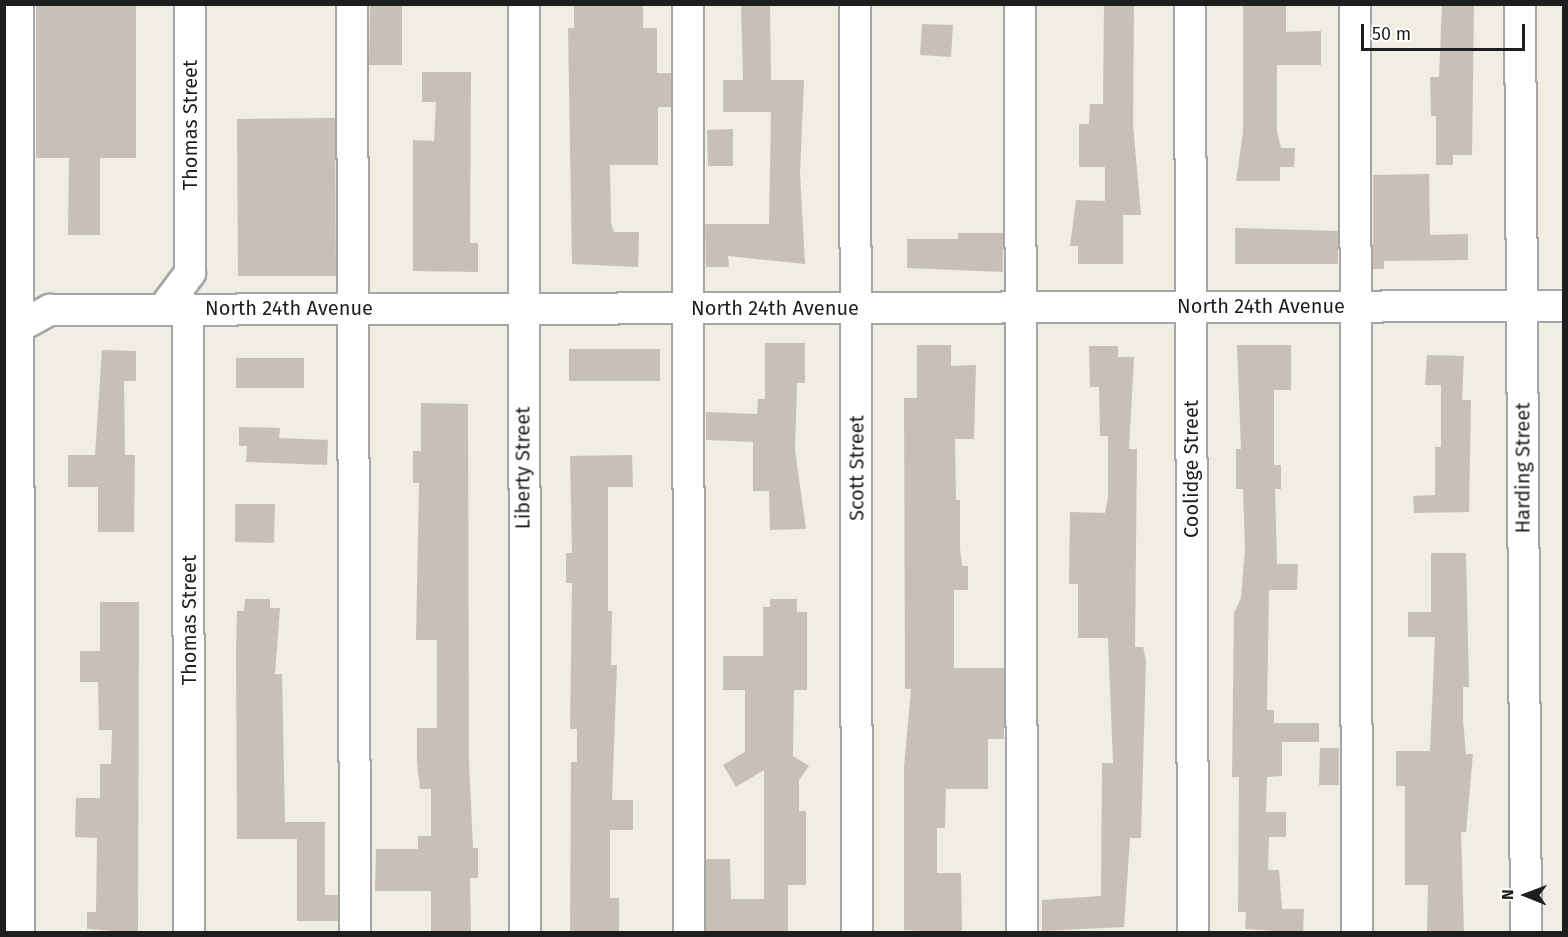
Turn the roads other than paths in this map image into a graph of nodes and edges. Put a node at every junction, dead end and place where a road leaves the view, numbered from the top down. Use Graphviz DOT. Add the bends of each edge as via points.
graph roads {
  1 [pos="18,4"];
  2 [pos="190,4"];
  3 [pos="352,4"];
  4 [pos="524,4"];
  5 [pos="688,4"];
  6 [pos="855,4"];
  7 [pos="1020,4"];
  8 [pos="1190,4"];
  9 [pos="1355,4"];
  10 [pos="1520,4"];
  11 [pos="1190,306"];
  12 [pos="1356,306"];
  13 [pos="1522,306"];
  14 [pos="1563,306"];
  15 [pos="857,307"];
  16 [pos="1020,307"];
  17 [pos="176,308"];
  18 [pos="689,308"];
  19 [pos="353,309"];
  20 [pos="522,309"];
  21 [pos="11,339"];
  22 [pos="19,933"];
  23 [pos="189,933"];
  24 [pos="355,933"];
  25 [pos="525,933"];
  26 [pos="689,933"];
  27 [pos="857,933"];
  28 [pos="1022,933"];
  29 [pos="1193,933"];
  30 [pos="1357,933"];
  31 [pos="1526,933"];
  1 -- 21 [label="street"];
  2 -- 17 [label="street, Thomas Street" via="190,273"];
  3 -- 19 [label="street"];
  4 -- 20 [label="street, Liberty Street"];
  5 -- 18 [label="street"];
  6 -- 15 [label="street, Scott Street"];
  7 -- 16 [label="street"];
  8 -- 11 [label="street, Coolidge Street"];
  9 -- 12 [label="street"];
  10 -- 13 [label="street, Harding Street"];
  11 -- 12 [label="street, North 24th Avenue"];
  11 -- 16 [label="street, North 24th Avenue"];
  11 -- 29 [label="street, Coolidge Street"];
  12 -- 13 [label="street, North 24th Avenue"];
  12 -- 30 [label="street"];
  13 -- 14 [label="street, North 24th Avenue"];
  13 -- 31 [label="street, Harding Street"];
  15 -- 16 [label="street, North 24th Avenue"];
  15 -- 18 [label="street, North 24th Avenue"];
  15 -- 27 [label="street, Scott Street"];
  16 -- 28 [label="street"];
  17 -- 19 [label="street, North 24th Avenue"];
  17 -- 21 [label="street, North 24th Avenue" via="50,310"];
  17 -- 23 [label="street, Thomas Street"];
  18 -- 20 [label="street, North 24th Avenue"];
  18 -- 26 [label="street"];
  19 -- 20 [label="street, North 24th Avenue"];
  19 -- 24 [label="street"];
  20 -- 25 [label="street, Liberty Street"];
  21 -- 22 [label="street"];
}
